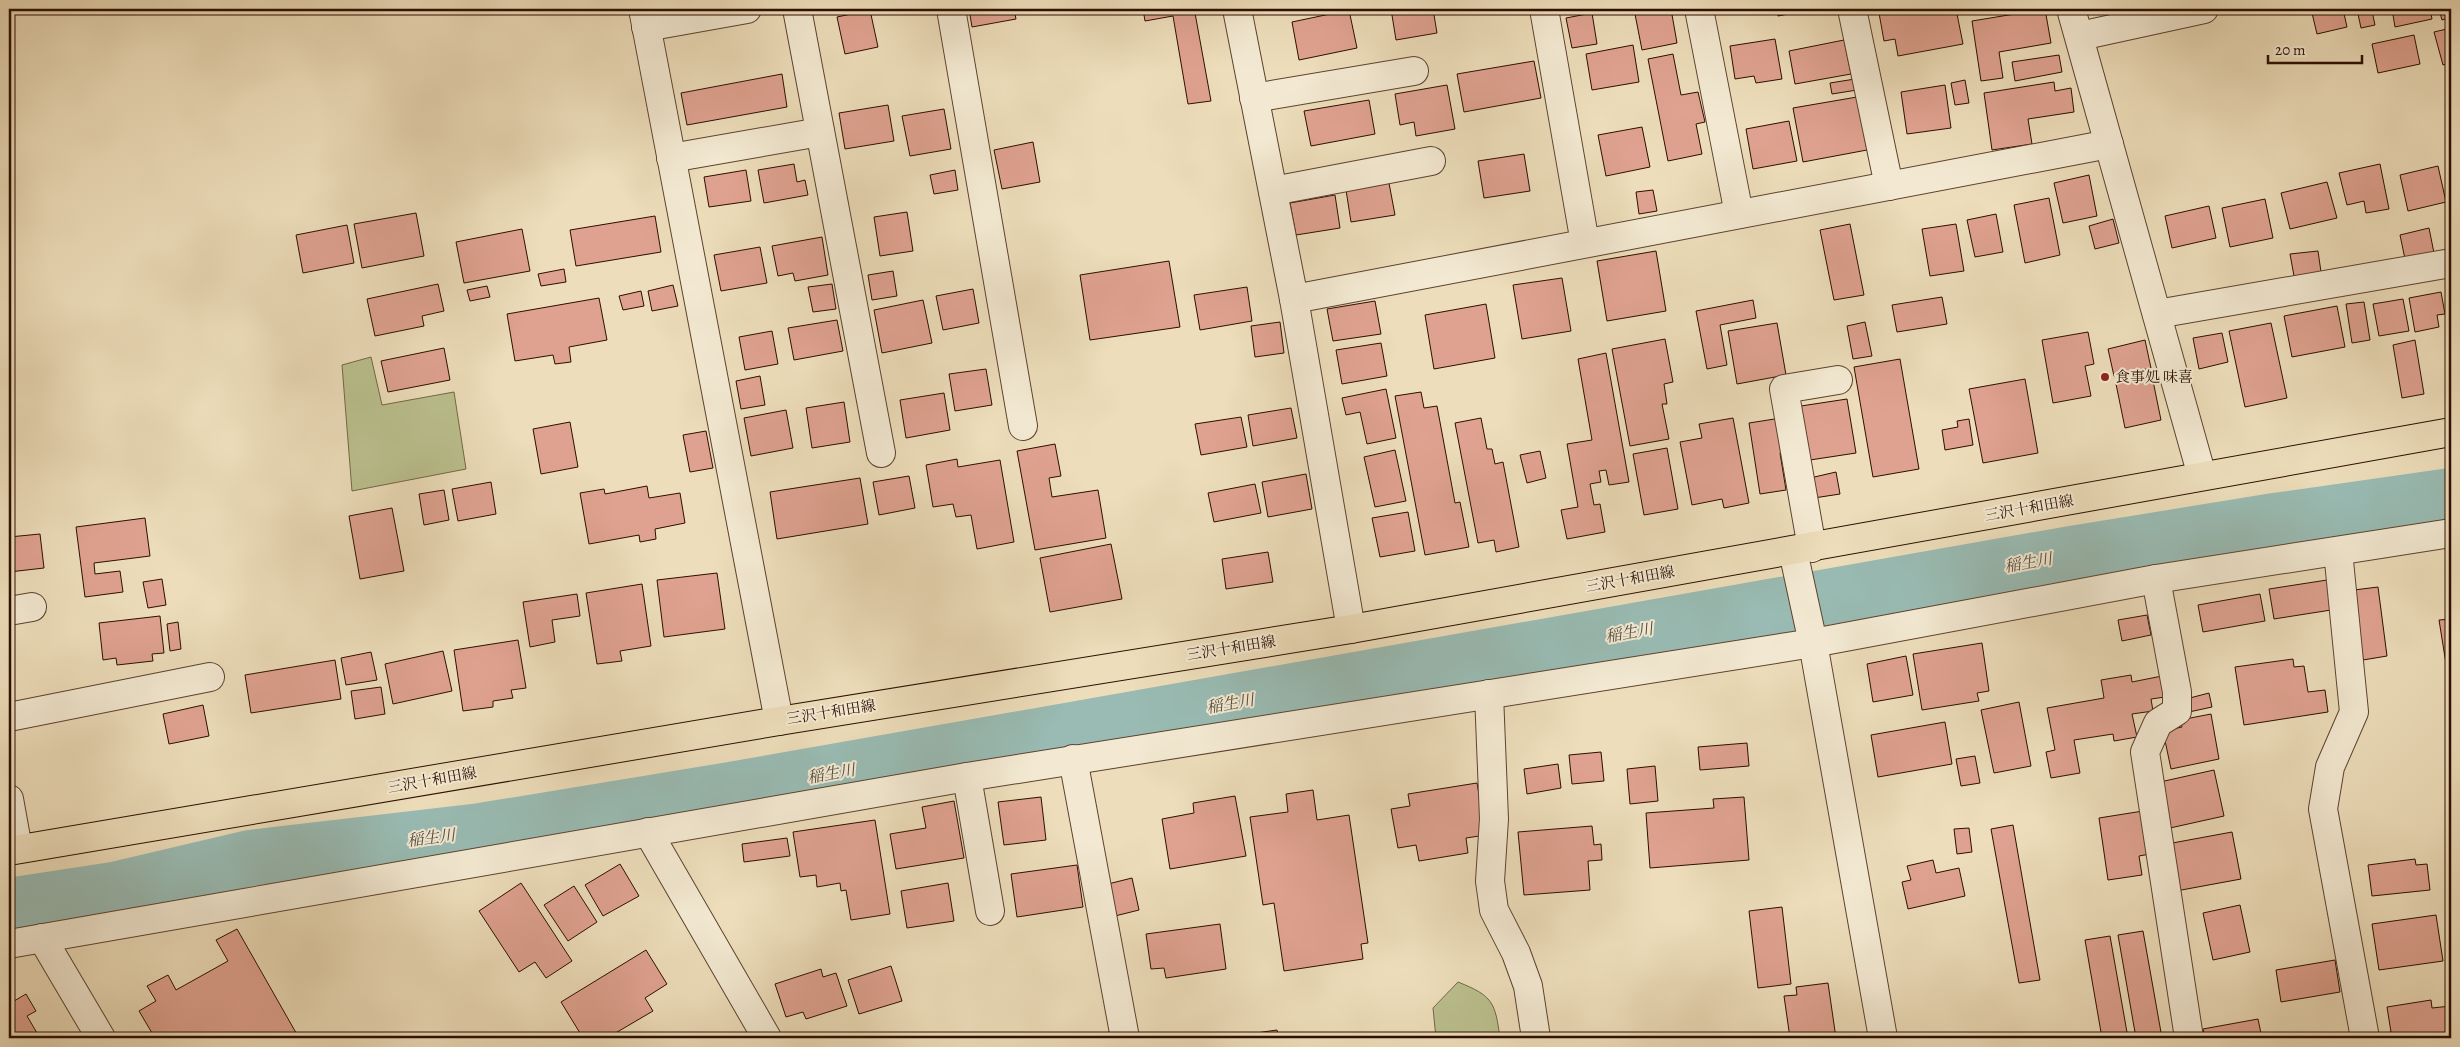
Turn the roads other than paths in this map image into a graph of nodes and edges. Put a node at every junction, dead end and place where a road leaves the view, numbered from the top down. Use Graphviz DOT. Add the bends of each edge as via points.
graph roads {
  1 [pos="747,9"];
  2 [pos="797,9"];
  3 [pos="951,9"];
  4 [pos="1237,9"];
  5 [pos="1544,9"];
  6 [pos="1699,9"];
  7 [pos="1852,9"];
  8 [pos="2071,9"];
  9 [pos="2204,9"];
  10 [pos="645,18"];
  11 [pos="2080,36"];
  12 [pos="1414,71"];
  13 [pos="1254,98"];
  14 [pos="820,132"];
  15 [pos="2108,144"];
  16 [pos="671,158"];
  17 [pos="1432,160"];
  18 [pos="1889,186"];
  19 [pos="1272,191"];
  20 [pos="1739,214"];
  21 [pos="1585,244"];
  22 [pos="2451,263"];
  23 [pos="1294,299"];
  24 [pos="2157,314"];
  25 [pos="1838,380"];
  26 [pos="1023,426"];
  27 [pos="2451,432"];
  28 [pos="881,453"];
  29 [pos="2202,476"];
  30 [pos="2451,533"];
  31 [pos="1802,550"];
  32 [pos="2338,551"];
  33 [pos="2156,579"];
  34 [pos="1351,629"];
  35 [pos="1811,636"];
  36 [pos="210,677"];
  37 [pos="1489,694"];
  38 [pos="9,717"];
  39 [pos="779,721"];
  40 [pos="1073,759"];
  41 [pos="967,777"];
  42 [pos="9,799"];
  43 [pos="648,832"];
  44 [pos="13,850"];
  45 [pos="990,911"];
  46 [pos="42,938"];
  47 [pos="9,944"];
  48 [pos="101,1038"];
  49 [pos="767,1038"];
  50 [pos="1125,1038"];
  51 [pos="1536,1038"];
  52 [pos="1884,1038"];
  53 [pos="2189,1038"];
  54 [pos="2365,1038"];
  1 -- 10 [label="street"];
  2 -- 14 [label="street"];
  3 -- 26 [label="street"];
  4 -- 13 [label="street"];
  5 -- 21 [label="street"];
  6 -- 20 [label="street"];
  7 -- 18 [label="street"];
  8 -- 11 [label="street"];
  9 -- 11 [label="street"];
  10 -- 16 [label="street"];
  11 -- 15 [label="street"];
  12 -- 13 [label="street"];
  13 -- 19 [label="street"];
  14 -- 16 [label="street"];
  14 -- 28 [label="street"];
  15 -- 18 [label="street"];
  15 -- 24 [label="street"];
  16 -- 39 [label="street"];
  17 -- 19 [label="street"];
  18 -- 20 [label="street"];
  19 -- 23 [label="street"];
  20 -- 21 [label="street"];
  21 -- 23 [label="street"];
  22 -- 24 [label="street"];
  23 -- 34 [label="street"];
  24 -- 29 [label="street"];
  25 -- 31 [label="street" via="1784,389"];
  27 -- 29 [label="main road, 三沢十和田線"];
  29 -- 31 [label="main road, 三沢十和田線"];
  30 -- 32 [label="street"];
  31 -- 34 [label="main road, 三沢十和田線"];
  31 -- 35 [label="street" via="1800,584"];
  32 -- 33 [label="street"];
  32 -- 54 [label="street" via="2354,712 2330,767 2324,809"];
  33 -- 35 [label="street"];
  33 -- 53 [label="street" via="2177,692 2177,711 2158,723 2145,752"];
  34 -- 39 [label="main road, 三沢十和田線"];
  35 -- 37 [label="street"];
  35 -- 52 [label="street"];
  36 -- 38 [label="street"];
  37 -- 40 [label="street"];
  37 -- 51 [label="street" via="1494,819 1490,881 1494,910 1516,953 1528,986"];
  39 -- 44 [label="main road, 三沢十和田線"];
  40 -- 41 [label="street"];
  40 -- 50 [label="street"];
  41 -- 43 [label="street"];
  41 -- 45 [label="street"];
  42 -- 44 [label="street"];
  43 -- 46 [label="street"];
  43 -- 49 [label="street"];
  46 -- 47 [label="street"];
  46 -- 48 [label="street"];
}
